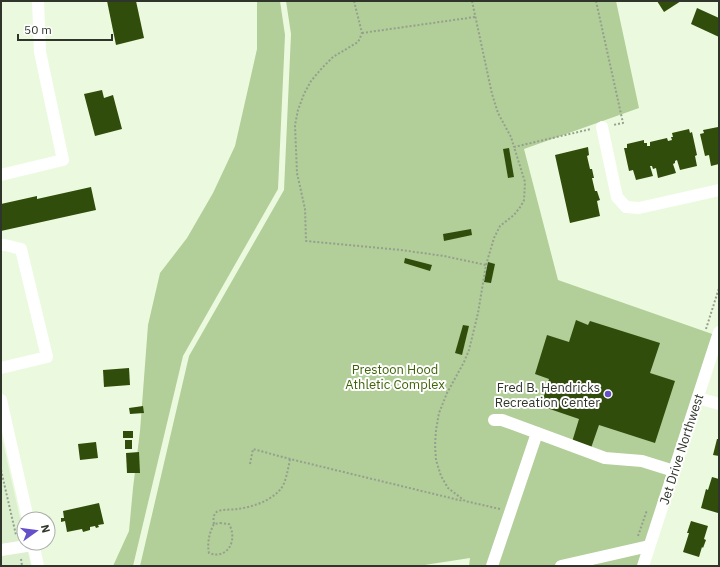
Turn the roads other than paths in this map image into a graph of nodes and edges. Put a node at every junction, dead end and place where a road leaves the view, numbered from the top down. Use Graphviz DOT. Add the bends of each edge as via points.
graph roads {
  1 [pos="38,1"];
  2 [pos="602,127"];
  3 [pos="1,175"];
  4 [pos="719,190"];
  5 [pos="1,246"];
  6 [pos="719,332"];
  7 [pos="1,368"];
  8 [pos="698,398"];
  9 [pos="1,400"];
  10 [pos="719,404"];
  11 [pos="494,420"];
  12 [pos="537,433"];
  13 [pos="6,449"];
  14 [pos="674,471"];
  15 [pos="25,511"];
  16 [pos="649,546"];
  17 [pos="16,547"];
  18 [pos="1,550"];
  19 [pos="35,551"];
  20 [pos="38,566"];
  21 [pos="492,566"];
  22 [pos="561,566"];
  23 [pos="643,566"];
  1 -- 3 [label="street" via="40,52 64,160"];
  2 -- 4 [label="street" via="617,197 626,207 639,208"];
  5 -- 7 [label="street" via="21,249 47,356"];
  6 -- 8 [label="street, Jet Drive Northwest"];
  8 -- 10 [label="street"];
  8 -- 14 [label="street, Jet Drive Northwest"];
  9 -- 13 [label="street"];
  11 -- 12 [label="street" via="502,420"];
  12 -- 14 [label="street" via="605,458 642,462"];
  12 -- 21 [label="street"];
  13 -- 15 [label="street"];
  14 -- 16 [label="street, Jet Drive Northwest"];
  16 -- 22 [label="street"];
  16 -- 23 [label="street, Jet Drive Northwest"];
  17 -- 18 [label="street"];
  19 -- 20 [label="street"];
}
